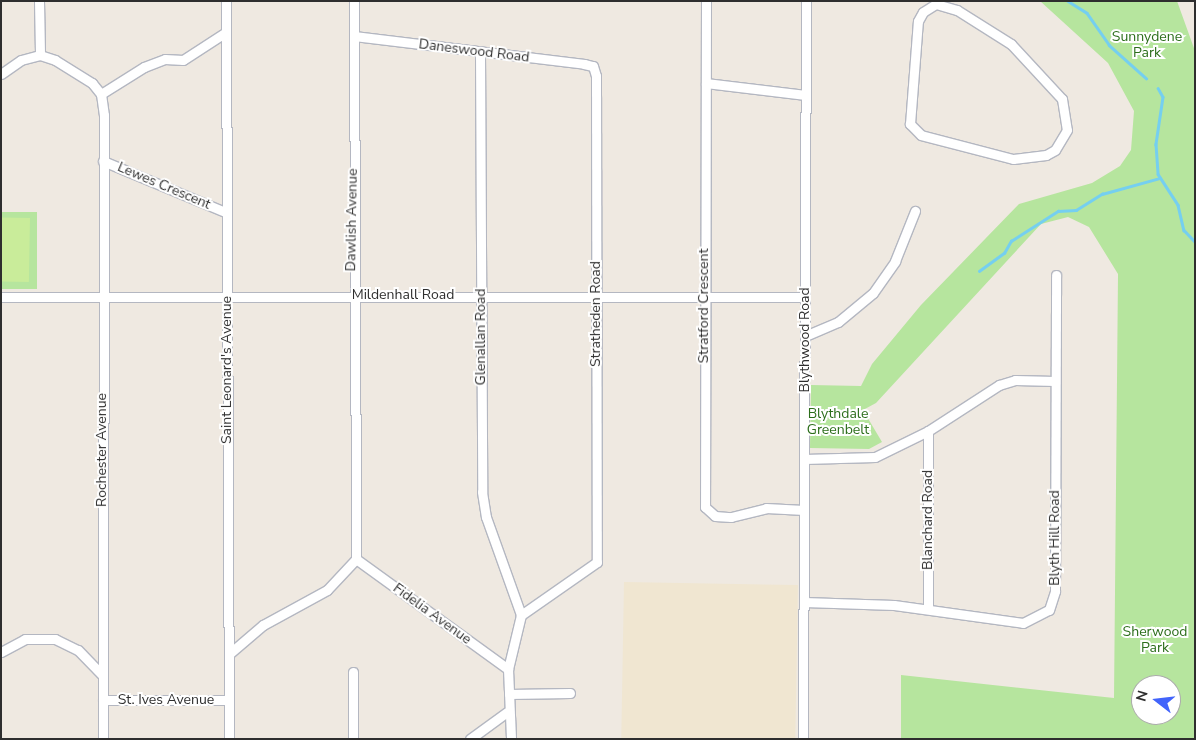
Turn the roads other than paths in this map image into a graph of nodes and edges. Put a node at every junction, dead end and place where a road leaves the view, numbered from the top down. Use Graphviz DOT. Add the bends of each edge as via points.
graph roads {
  1 [pos="40,1"];
  2 [pos="226,1"];
  3 [pos="354,1"];
  4 [pos="706,1"];
  5 [pos="806,1"];
  6 [pos="948,4"];
  7 [pos="958,6"];
  8 [pos="226,32"];
  9 [pos="354,36"];
  10 [pos="480,53"];
  11 [pos="40,55"];
  12 [pos="593,66"];
  13 [pos="1,74"];
  14 [pos="706,83"];
  15 [pos="101,94"];
  16 [pos="805,95"];
  17 [pos="103,161"];
  18 [pos="915,211"];
  19 [pos="225,212"];
  20 [pos="1056,275"];
  21 [pos="481,295"];
  22 [pos="102,296"];
  23 [pos="227,296"];
  24 [pos="352,296"];
  25 [pos="596,296"];
  26 [pos="703,296"];
  27 [pos="1,297"];
  28 [pos="805,297"];
  29 [pos="805,336"];
  30 [pos="1055,381"];
  31 [pos="928,431"];
  32 [pos="804,459"];
  33 [pos="804,510"];
  34 [pos="356,559"];
  35 [pos="804,602"];
  36 [pos="928,609"];
  37 [pos="521,615"];
  38 [pos="1,652"];
  39 [pos="229,654"];
  40 [pos="508,669"];
  41 [pos="353,672"];
  42 [pos="102,675"];
  43 [pos="570,693"];
  44 [pos="509,694"];
  45 [pos="103,700"];
  46 [pos="228,700"];
  47 [pos="507,712"];
  48 [pos="103,736"];
  49 [pos="94,739"];
  50 [pos="229,739"];
  51 [pos="353,739"];
  52 [pos="470,739"];
  53 [pos="511,739"];
  54 [pos="803,739"];
  1 -- 11 [label="street"];
  2 -- 8 [label="street, Saint Leonard's Avenue"];
  3 -- 9 [label="street, Dawlish Avenue"];
  4 -- 14 [label="street, Stratford Crescent"];
  5 -- 16 [label="street, Blythwood Road"];
  6 -- 7 [label="street"];
  6 -- 7 [label="street" via="936,4 923,12 918,21 910,124 922,135 1013,159 1046,155 1067,130 1062,99 1011,44"];
  8 -- 15 [label="street" via="183,60 165,59 144,67"];
  8 -- 19 [label="street, Saint Leonard's Avenue"];
  9 -- 10 [label="street, Daneswood Road"];
  9 -- 24 [label="street, Dawlish Avenue"];
  10 -- 12 [label="street, Daneswood Road"];
  10 -- 21 [label="street, Glenallan Road"];
  11 -- 13 [label="street" via="22,60"];
  11 -- 15 [label="street" via="65,66"];
  12 -- 25 [label="street, Stratheden Road"];
  14 -- 16 [label="street"];
  14 -- 26 [label="street, Stratford Crescent"];
  15 -- 17 [label="street, Lewes Crescent"];
  16 -- 28 [label="street, Blythwood Road"];
  17 -- 19 [label="street, Lewes Crescent"];
  17 -- 22 [label="street, Rochester Avenue"];
  18 -- 29 [label="street" via="895,261 873,293 844,318"];
  19 -- 23 [label="street, Saint Leonard's Avenue"];
  20 -- 30 [label="street, Blyth Hill Road"];
  21 -- 24 [label="street, Mildenhall Road"];
  21 -- 25 [label="street, Mildenhall Road"];
  21 -- 37 [label="street, Glenallan Road" via="482,492 486,517"];
  22 -- 23 [label="street, Mildenhall Road"];
  22 -- 27 [label="street, Mildenhall Road"];
  22 -- 42 [label="street, Rochester Avenue"];
  23 -- 24 [label="street, Mildenhall Road"];
  23 -- 39 [label="street, Saint Leonard's Avenue"];
  24 -- 34 [label="street, Dawlish Avenue"];
  25 -- 26 [label="street, Mildenhall Road"];
  25 -- 37 [label="street, Stratheden Road" via="597,562"];
  26 -- 28 [label="street, Mildenhall Road"];
  26 -- 33 [label="street, Stratford Crescent" via="704,507 715,516 731,517 766,508"];
  28 -- 29 [label="street, Blythwood Road"];
  29 -- 32 [label="street, Blythwood Road"];
  30 -- 31 [label="street" via="1015,380 999,384"];
  30 -- 36 [label="street, Blyth Hill Road" via="1055,591 1050,610 1023,623"];
  31 -- 32 [label="street" via="875,457"];
  31 -- 36 [label="street, Blanchard Road"];
  32 -- 33 [label="street, Blythwood Road"];
  33 -- 35 [label="street, Blythwood Road"];
  34 -- 39 [label="street" via="326,590 264,625"];
  34 -- 40 [label="street, Fidelia Avenue"];
  35 -- 36 [label="street, Blyth Hill Road"];
  35 -- 54 [label="street, Blythwood Road"];
  37 -- 40 [label="street"];
  38 -- 42 [label="street" via="25,640 55,639 78,650"];
  39 -- 46 [label="street, Saint Leonard's Avenue"];
  40 -- 44 [label="street"];
  41 -- 51 [label="street"];
  42 -- 45 [label="street, Rochester Avenue"];
  43 -- 44 [label="street"];
  44 -- 47 [label="street"];
  45 -- 46 [label="street, St. Ives Avenue"];
  45 -- 48 [label="street, Rochester Avenue"];
  46 -- 50 [label="street, Saint Leonard's Avenue"];
  47 -- 52 [label="street"];
  47 -- 53 [label="street"];
  48 -- 49 [label="street"];
}
